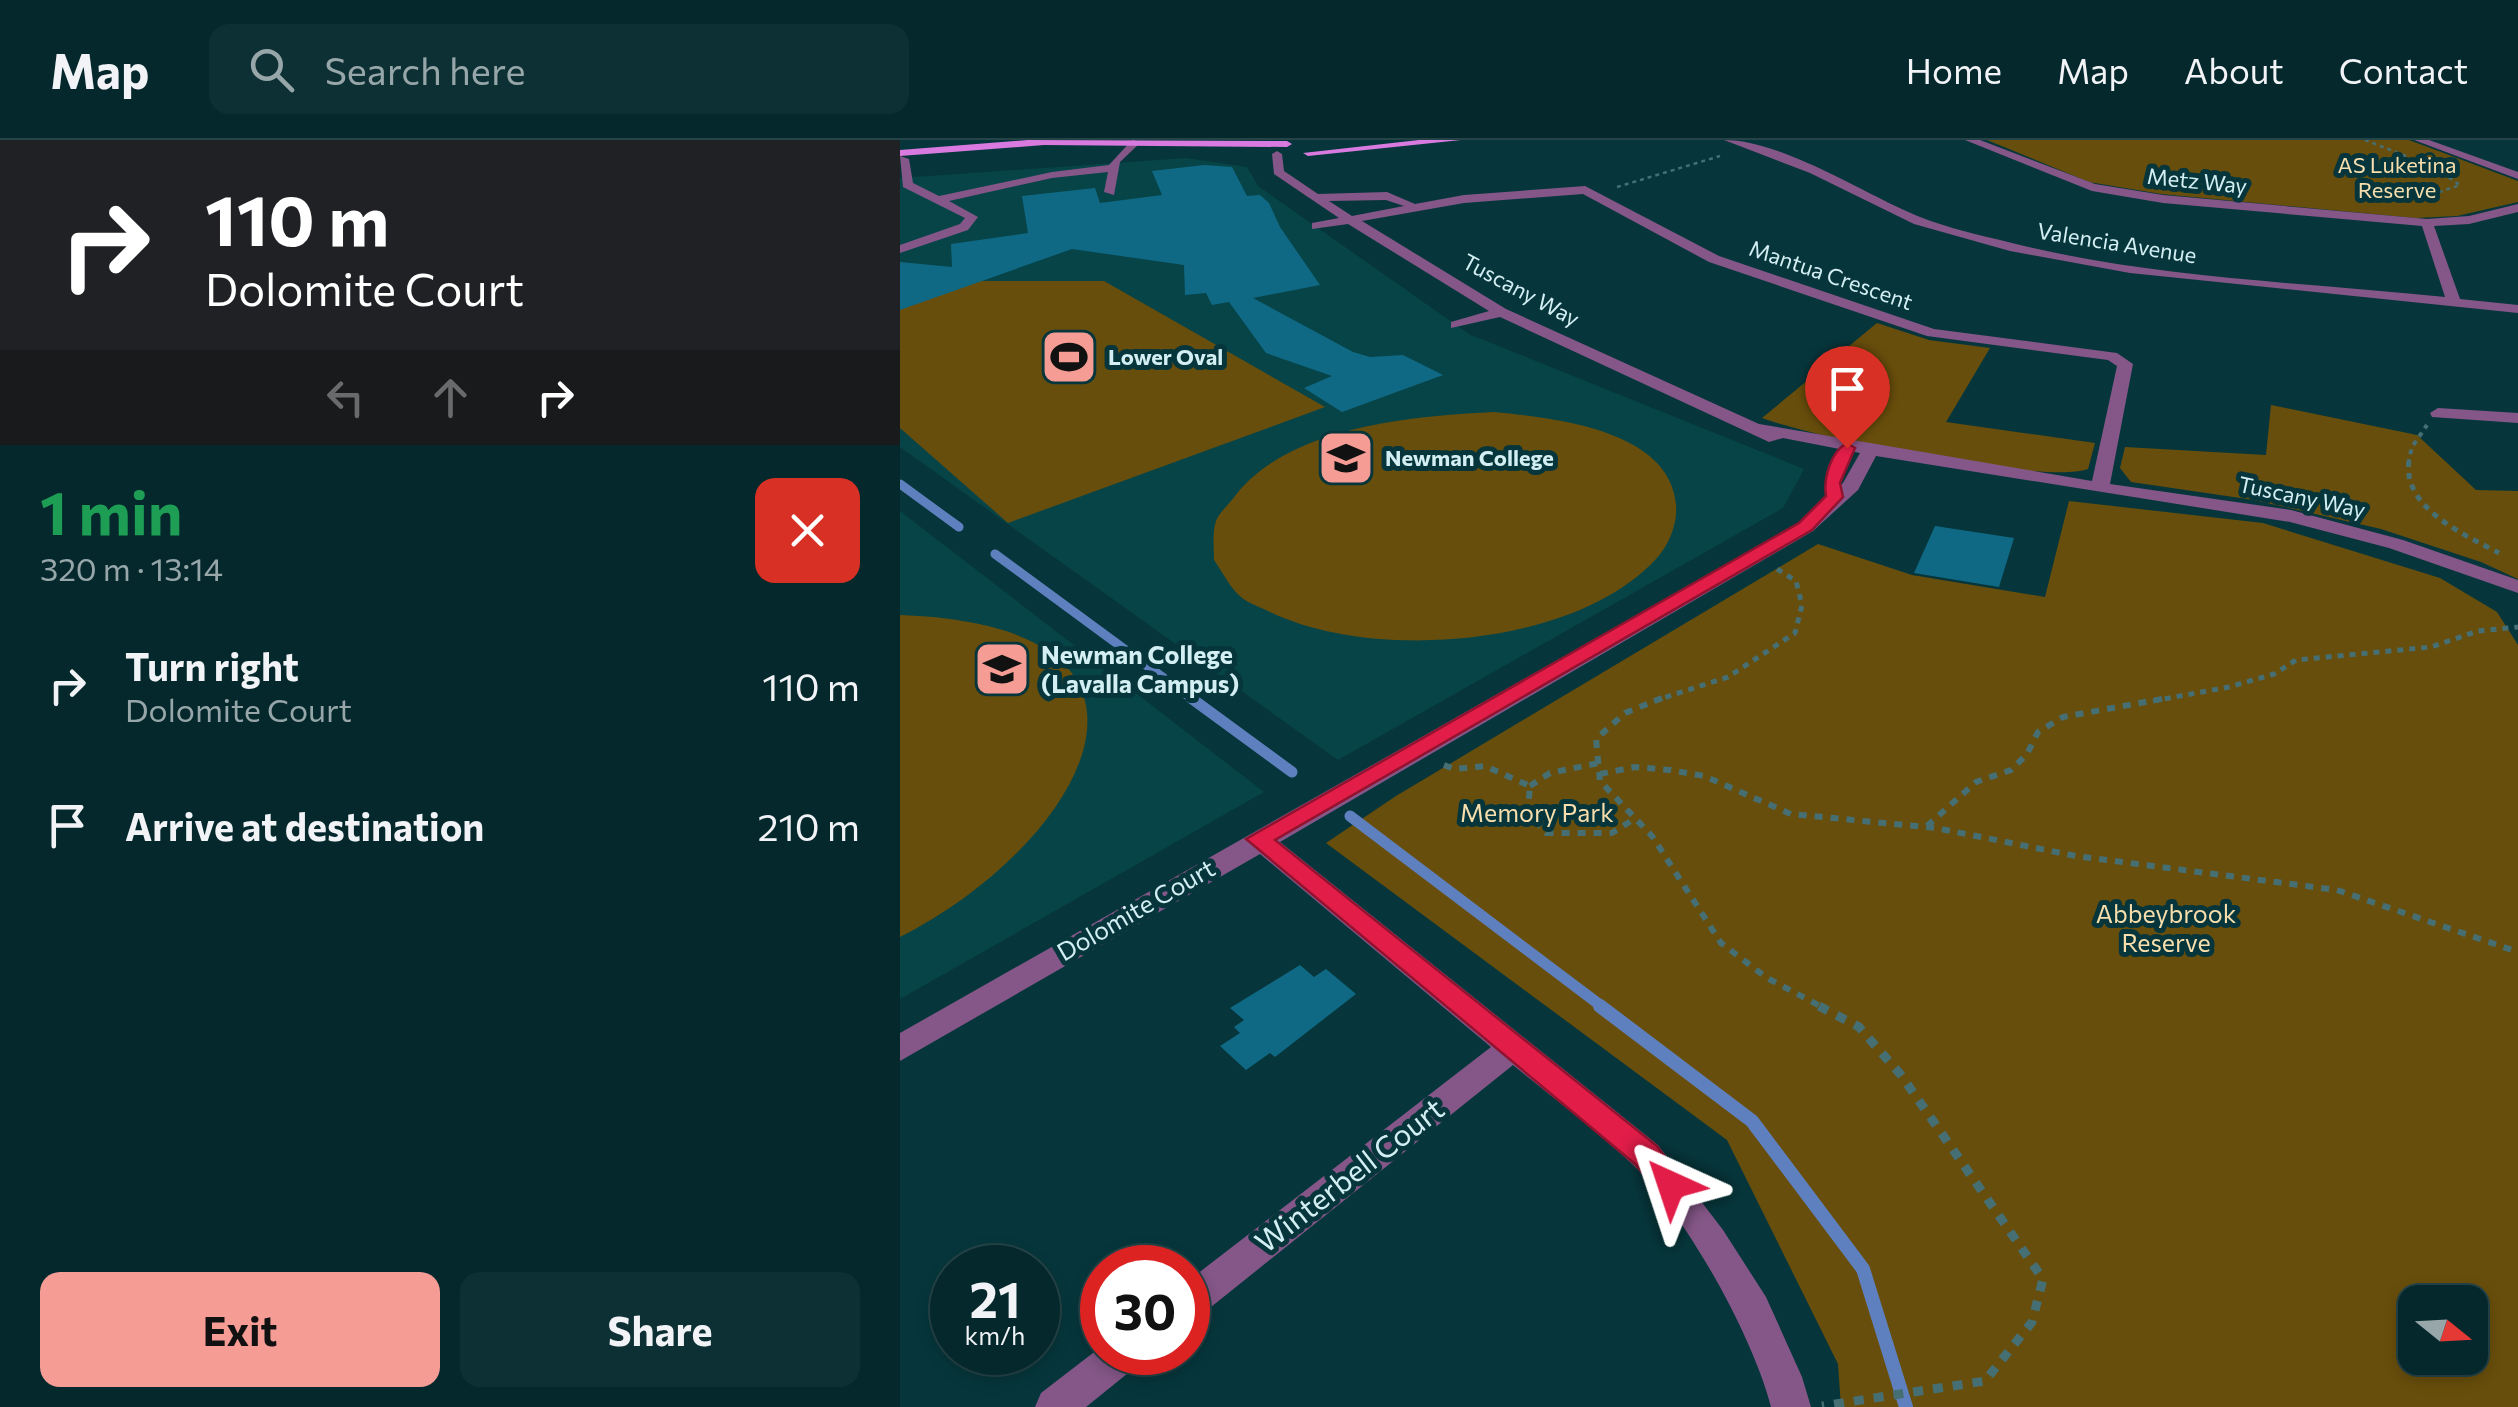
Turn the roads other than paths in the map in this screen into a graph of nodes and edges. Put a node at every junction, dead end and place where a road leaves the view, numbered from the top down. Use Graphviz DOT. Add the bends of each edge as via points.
graph roads {
  1 [pos="1418,140"];
  2 [pos="1456,140"];
  3 [pos="1970,140"];
  4 [pos="2419,140"];
  5 [pos="1742,142"];
  6 [pos="1131,145"];
  7 [pos="1292,154"];
  8 [pos="901,157"];
  9 [pos="1114,168"];
  10 [pos="2518,176"];
  11 [pos="1110,192"];
  12 [pos="1316,198"];
  13 [pos="937,200"];
  14 [pos="1412,207"];
  15 [pos="2518,208"];
  16 [pos="1350,219"];
  17 [pos="2427,223"];
  18 [pos="1316,226"];
  19 [pos="901,253"];
  20 [pos="2454,303"];
  21 [pos="2518,309"];
  22 [pos="1501,312"];
  23 [pos="1456,325"];
  24 [pos="2438,412"];
  25 [pos="2518,418"];
  26 [pos="1845,452"];
  27 [pos="1868,455"];
  28 [pos="2100,488"];
  29 [pos="1835,497"];
  30 [pos="2451,564"];
  31 [pos="2518,587"];
  32 [pos="2518,604"];
  33 [pos="1258,839"];
  34 [pos="900,1048"];
  35 [pos="1512,1048"];
  36 [pos="1210,1286"];
  37 [pos="1095,1375"];
  38 [pos="1055,1407"];
  39 [pos="1791,1407"];
  1 -- 7 [label="main road"];
  2 -- 7 [label="main road"];
  3 -- 17 [label="street, Metz Way" via="2092,187"];
  4 -- 10 [label="street"];
  5 -- 20 [label="street, Valencia Avenue" via="1918,221 2010,247 2130,269"];
  6 -- 7 [label="main road"];
  6 -- 8 [label="main road"];
  6 -- 9 [label="street"];
  7 -- 12 [label="street, Tuscany Way" via="1278,172"];
  8 -- 13 [label="street" via="906,185"];
  9 -- 11 [label="street"];
  9 -- 13 [label="street"];
  12 -- 14 [label="street, Mantua Crescent" via="1388,196"];
  12 -- 16 [label="street, Tuscany Way"];
  13 -- 19 [label="street" via="972,217 964,228"];
  14 -- 16 [label="street, Mantua Crescent"];
  14 -- 28 [label="street, Mantua Crescent" via="1563,189 1591,192 1714,259 1932,334 2112,356 2125,364"];
  15 -- 17 [label="street, Metz Way"];
  16 -- 18 [label="street, Mantua Crescent"];
  16 -- 22 [label="street, Tuscany Way"];
  17 -- 20 [label="street"];
  20 -- 21 [label="street, Valencia Avenue"];
  22 -- 23 [label="street"];
  22 -- 26 [label="street, Tuscany Way" via="1776,439"];
  24 -- 25 [label="street"];
  26 -- 27 [label="street, Tuscany Way"];
  26 -- 29 [label="street" via="1832,483"];
  27 -- 28 [label="street, Tuscany Way"];
  27 -- 29 [label="street, Dolomite Court" via="1851,486"];
  28 -- 30 [label="street, Tuscany Way" via="2291,516"];
  29 -- 33 [label="street, Dolomite Court" via="1806,527"];
  30 -- 31 [label="street, Tuscany Way"];
  30 -- 32 [label="street, Tuscany Way"];
  33 -- 34 [label="street, Dolomite Court"];
  33 -- 35 [label="street"];
  35 -- 36 [label="street, Winterbell Court"];
  35 -- 39 [label="street" via="1646,1155 1695,1215 1785,1372"];
  37 -- 38 [label="street"];
}
